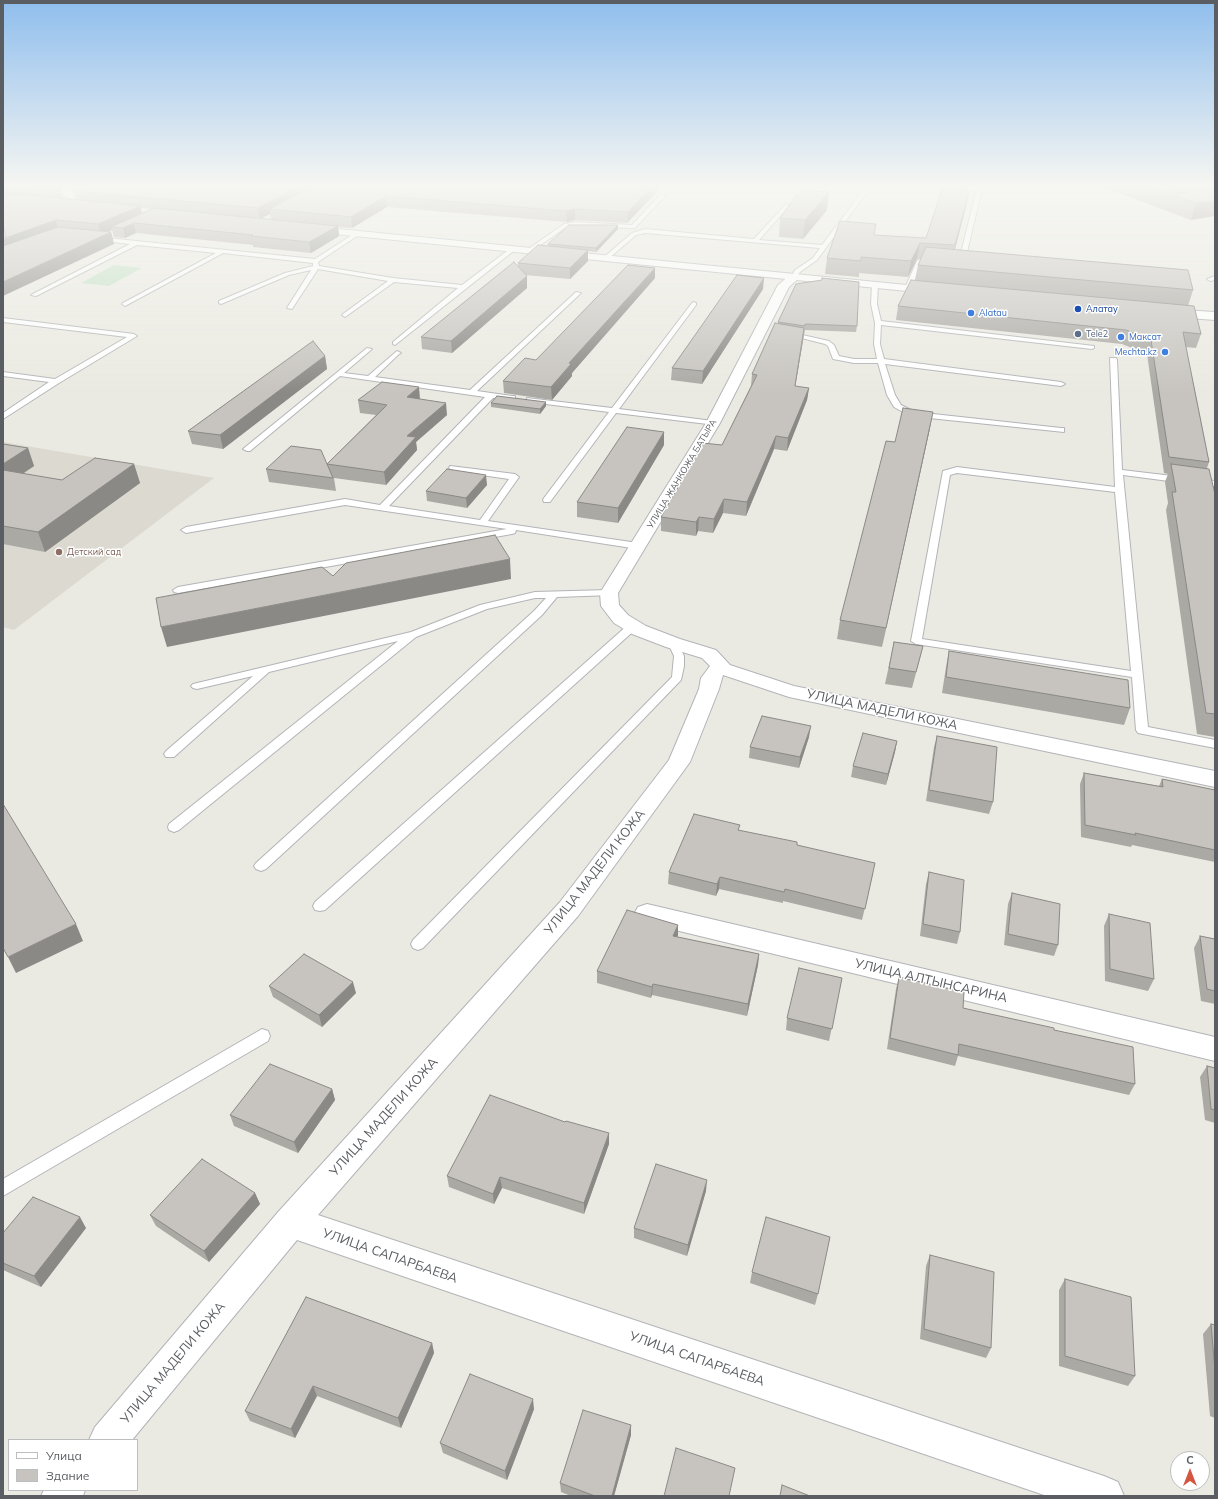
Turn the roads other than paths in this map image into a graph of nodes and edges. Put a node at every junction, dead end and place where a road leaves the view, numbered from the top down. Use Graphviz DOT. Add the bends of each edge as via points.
graph roads {
  1 [pos="115,254"];
  2 [pos="217,254"];
  3 [pos="236,254"];
  4 [pos="330,254"];
  5 [pos="507,254"];
  6 [pos="568,254"];
  7 [pos="611,254"];
  8 [pos="819,254"];
  9 [pos="960,254"];
  10 [pos="606,258"];
  11 [pos="934,263"];
  12 [pos="316,264"];
  13 [pos="969,266"];
  14 [pos="794,276"];
  15 [pos="392,280"];
  16 [pos="875,284"];
  17 [pos="463,287"];
  18 [pos="908,288"];
  19 [pos="947,292"];
  20 [pos="578,293"];
  21 [pos="34,295"];
  22 [pos="221,302"];
  23 [pos="125,304"];
  24 [pos="694,304"];
  25 [pos="290,308"];
  26 [pos="1152,312"];
  27 [pos="345,315"];
  28 [pos="1215,316"];
  29 [pos="3,320"];
  30 [pos="878,323"];
  31 [pos="779,333"];
  32 [pos="395,343"];
  33 [pos="1092,347"];
  34 [pos="369,349"];
  35 [pos="397,353"];
  36 [pos="1113,360"];
  37 [pos="881,361"];
  38 [pos="3,374"];
  39 [pos="338,374"];
  40 [pos="370,378"];
  41 [pos="56,381"];
  42 [pos="1061,384"];
  43 [pos="472,392"];
  44 [pos="492,395"];
  45 [pos="614,412"];
  46 [pos="3,417"];
  47 [pos="714,423"];
  48 [pos="1060,430"];
  49 [pos="247,449"];
  50 [pos="453,468"];
  51 [pos="1118,472"];
  52 [pos="1215,484"];
  53 [pos="1119,490"];
  54 [pos="547,500"];
  55 [pos="382,508"];
  56 [pos="482,523"];
  57 [pos="523,529"];
  58 [pos="186,530"];
  59 [pos="638,546"];
  60 [pos="178,590"];
  61 [pos="609,593"];
  62 [pos="555,594"];
  63 [pos="633,626"];
  64 [pos="414,634"];
  65 [pos="673,644"];
  66 [pos="722,669"];
  67 [pos="266,670"];
  68 [pos="1136,675"];
  69 [pos="197,686"];
  70 [pos="1215,744"];
  71 [pos="170,754"];
  72 [pos="1215,779"];
  73 [pos="174,827"];
  74 [pos="260,866"];
  75 [pos="320,906"];
  76 [pos="647,914"];
  77 [pos="418,944"];
  78 [pos="262,1036"];
  79 [pos="1215,1049"];
  80 [pos="3,1188"];
  81 [pos="290,1222"];
  82 [pos="109,1439"];
  83 [pos="1104,1496"];
  1 -- 21 [label="lane"];
  2 -- 23 [label="lane"];
  3 -- 12 [label="lane"];
  4 -- 12 [label="lane"];
  5 -- 17 [label="lane"];
  6 -- 10 [label="street"];
  7 -- 10 [label="lane"];
  8 -- 14 [label="lane"];
  9 -- 13 [label="lane" via="957,265"];
  10 -- 14 [label="street"];
  11 -- 18 [label="lane" via="920,261"];
  12 -- 15 [label="lane"];
  12 -- 22 [label="lane"];
  12 -- 25 [label="lane"];
  14 -- 16 [label="street"];
  14 -- 47 [label="street, УЛИЦА ЖАНКОЖА БАТЫРА" via="784,285"];
  15 -- 17 [label="lane"];
  15 -- 27 [label="lane"];
  16 -- 18 [label="street"];
  16 -- 30 [label="lane" via="874,304"];
  17 -- 32 [label="lane"];
  18 -- 19 [label="street"];
  20 -- 43 [label="lane"];
  24 -- 45 [label="lane"];
  26 -- 28 [label="street"];
  29 -- 41 [label="lane" via="134,336"];
  30 -- 33 [label="lane"];
  30 -- 37 [label="lane" via="877,344"];
  31 -- 37 [label="lane" via="827,342 836,357 843,359"];
  34 -- 39 [label="lane"];
  35 -- 40 [label="lane"];
  36 -- 51 [label="lane"];
  37 -- 42 [label="lane"];
  37 -- 48 [label="lane" via="891,395 898,407 914,414"];
  38 -- 41 [label="lane"];
  39 -- 40 [label="lane"];
  39 -- 49 [label="lane"];
  40 -- 43 [label="lane"];
  41 -- 46 [label="lane"];
  43 -- 44 [label="lane"];
  44 -- 45 [label="lane"];
  44 -- 55 [label="lane"];
  45 -- 47 [label="lane"];
  45 -- 54 [label="lane"];
  47 -- 59 [label="street, УЛИЦА ЖАНКОЖА БАТЫРА"];
  50 -- 56 [label="lane" via="515,477"];
  51 -- 52 [label="lane"];
  51 -- 53 [label="lane"];
  53 -- 68 [label="lane"];
  53 -- 68 [label="lane" via="957,470 946,473 916,641"];
  55 -- 56 [label="lane"];
  55 -- 58 [label="lane" via="345,502"];
  56 -- 57 [label="lane"];
  57 -- 59 [label="lane"];
  57 -- 60 [label="lane"];
  59 -- 61 [label="street, УЛИЦА ЖАНКОЖА БАТЫРА"];
  61 -- 62 [label="lane"];
  61 -- 63 [label="street" via="610,606 621,619"];
  62 -- 64 [label="lane" via="535,595 484,607"];
  62 -- 74 [label="lane" via="532,618"];
  63 -- 65 [label="street"];
  63 -- 75 [label="lane"];
  64 -- 67 [label="lane"];
  64 -- 73 [label="lane"];
  65 -- 66 [label="street" via="709,654"];
  65 -- 77 [label="lane" via="679,656 677,678"];
  66 -- 72 [label="street, УЛИЦА МАДЕЛИ КОЖА" via="789,691"];
  66 -- 81 [label="street, УЛИЦА МАДЕЛИ КОЖА" via="716,671 711,678 710,689 678,762 569,909"];
  67 -- 69 [label="lane"];
  67 -- 71 [label="lane"];
  68 -- 70 [label="lane" via="1142,730"];
  76 -- 79 [label="street, УЛИЦА АЛТЫНСАРИНА"];
  78 -- 80 [label="lane"];
  81 -- 82 [label="street, УЛИЦА МАДЕЛИ КОЖА"];
  81 -- 83 [label="street, УЛИЦА САПАРБАЕВА"];
}
